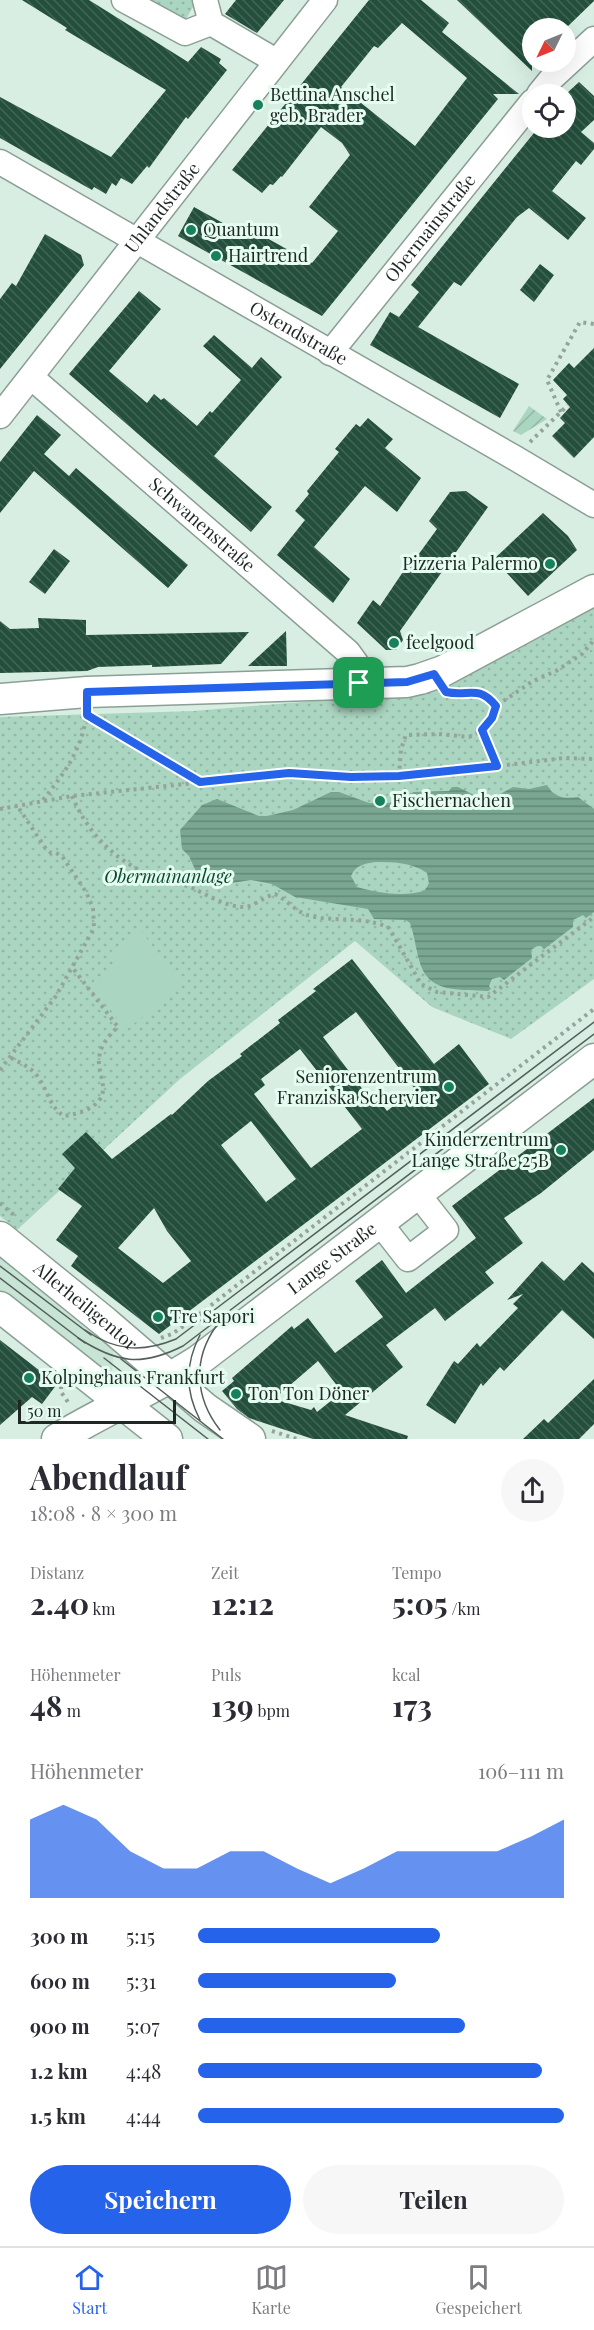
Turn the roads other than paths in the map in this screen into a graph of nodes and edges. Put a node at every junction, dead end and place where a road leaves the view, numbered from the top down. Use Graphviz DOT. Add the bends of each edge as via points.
graph roads {
  1 [pos="124,0"];
  2 [pos="326,0"];
  3 [pos="208,11"];
  4 [pos="587,46"];
  5 [pos="276,61"];
  6 [pos="547,84"];
  7 [pos="522,114"];
  8 [pos="0,162"];
  9 [pos="138,242"];
  10 [pos="330,353"];
  11 [pos="31,377"];
  12 [pos="0,416"];
  13 [pos="594,506"];
  14 [pos="594,590"];
  15 [pos="359,683"];
  16 [pos="0,699"];
  17 [pos="594,1059"];
  18 [pos="417,1193"];
  19 [pos="379,1222"];
  20 [pos="0,1237"];
  21 [pos="0,1307"];
  22 [pos="169,1378"];
  23 [pos="123,1403"];
  24 [pos="57,1439"];
  25 [pos="167,1439"];
  26 [pos="250,1439"];
  1 -- 3 [label="street" via="184,33"];
  2 -- 5 [label="street, Uhlandstraße"];
  3 -- 5 [label="street"];
  4 -- 6 [label="street"];
  5 -- 9 [label="street, Uhlandstraße"];
  7 -- 10 [label="street, Obermainstraße"];
  8 -- 9 [label="street, Ostendstraße"];
  9 -- 10 [label="street, Ostendstraße"];
  9 -- 11 [label="street, Uhlandstraße"];
  10 -- 13 [label="street, Ostendstraße"];
  11 -- 12 [label="street, Uhlandstraße"];
  11 -- 15 [label="street, Schwanenstraße" via="348,652 356,663"];
  14 -- 15 [label="main road" via="434,674 407,682"];
  15 -- 16 [label="main road" via="87,704"];
  17 -- 18 [label="main road, Lange Straße"];
  18 -- 19 [label="main road, Lange Straße"];
  18 -- 19 [label="street" via="446,1230 408,1259"];
  19 -- 22 [label="main road, Lange Straße"];
  20 -- 22 [label="main road, Allerheiligentor"];
  21 -- 23 [label="main road"];
  22 -- 23 [label="main road, Lange Straße"];
  22 -- 26 [label="main road, Allerheiligentor"];
  23 -- 24 [label="main road, Lange Straße"];
  23 -- 25 [label="main road"];
}
